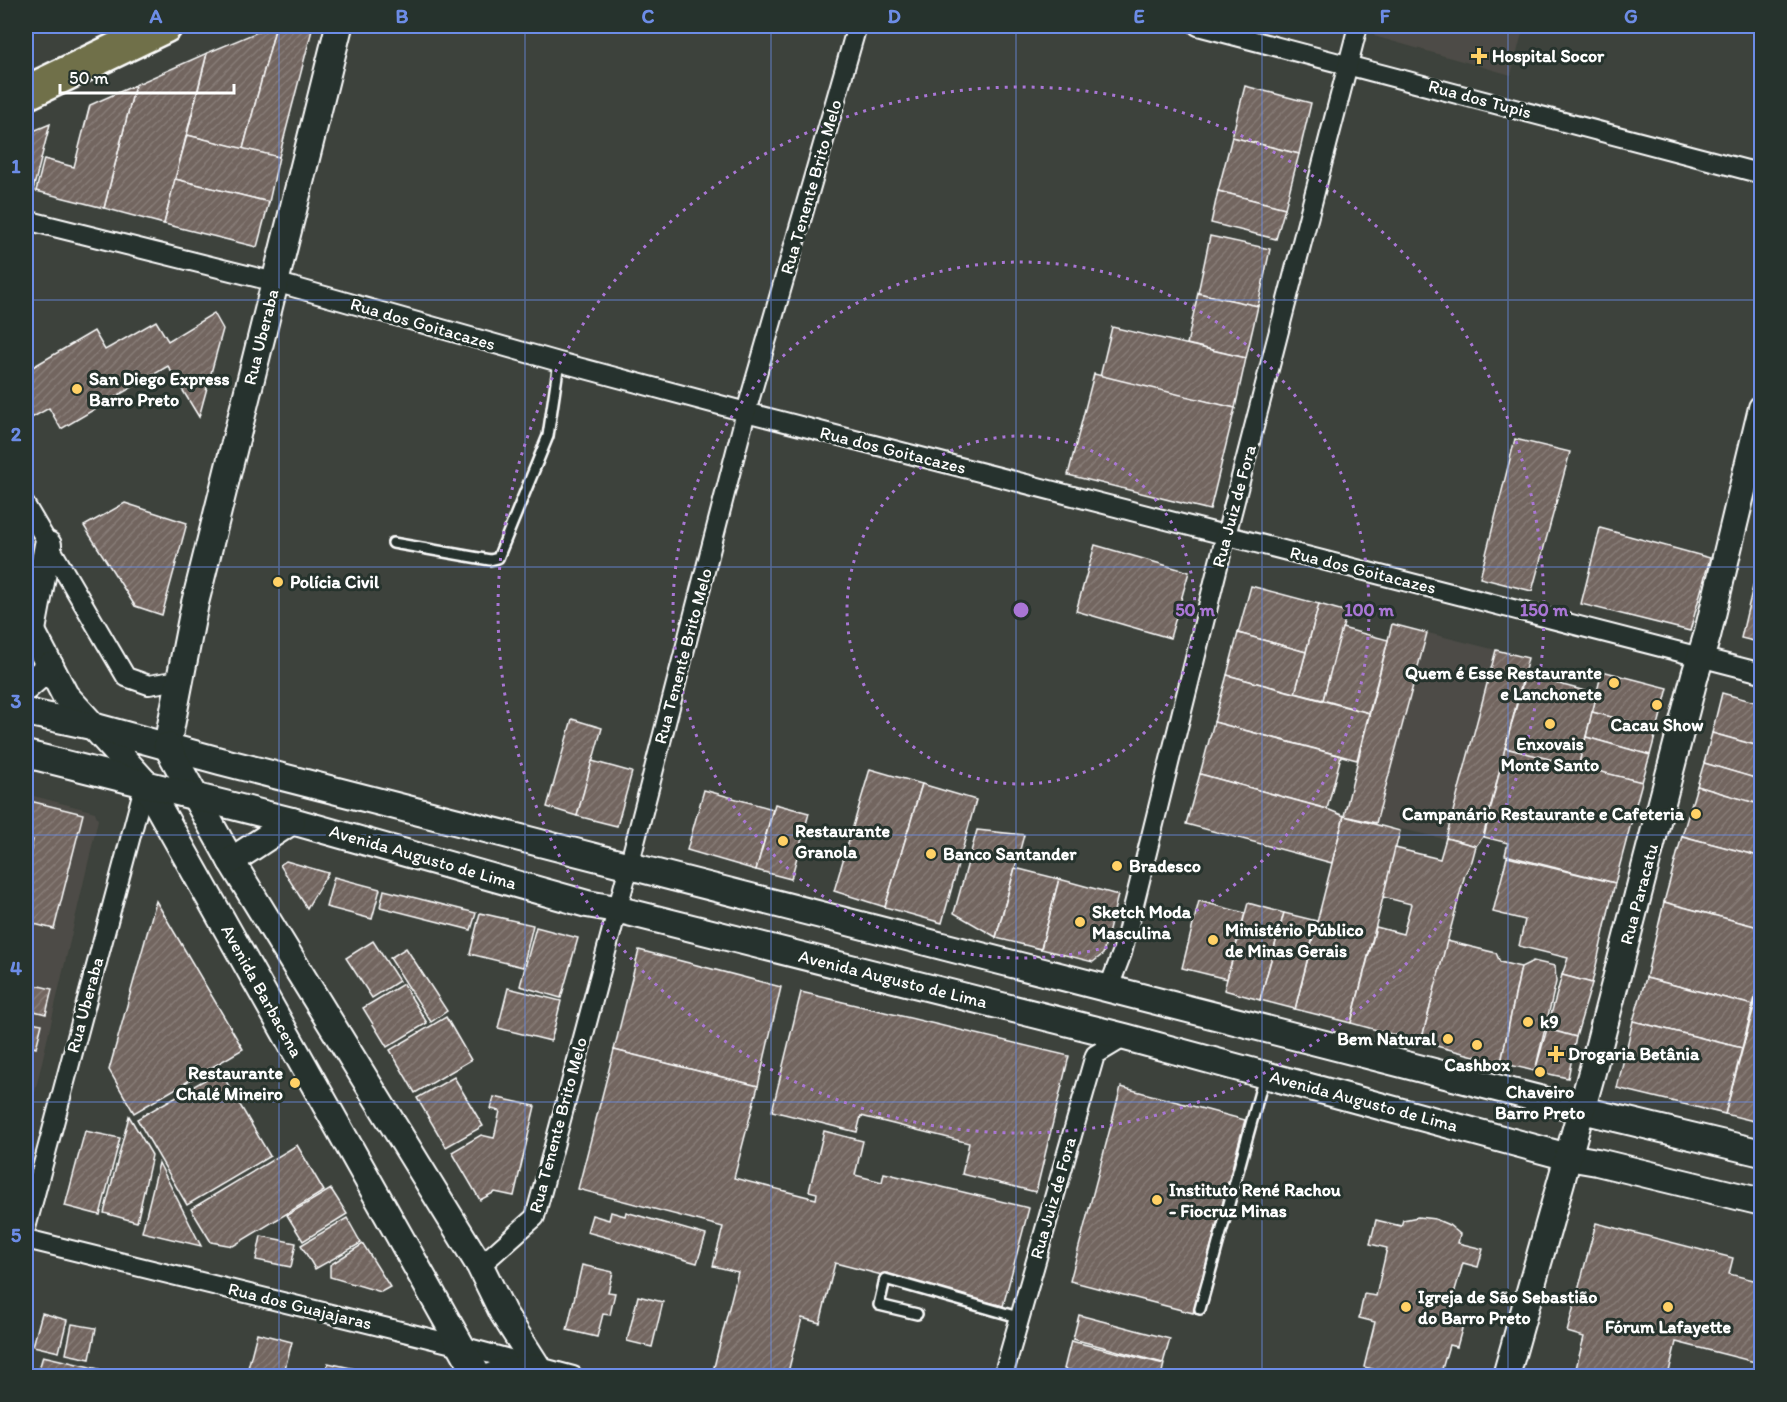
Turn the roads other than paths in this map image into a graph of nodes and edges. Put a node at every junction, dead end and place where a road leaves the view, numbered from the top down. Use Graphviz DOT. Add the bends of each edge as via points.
graph roads {
  1 [pos="165,26"];
  2 [pos="857,26"];
  3 [pos="1198,26"];
  4 [pos="1358,26"];
  5 [pos="336,28"];
  6 [pos="1347,64"];
  7 [pos="26,93"];
  8 [pos="1761,174"];
  9 [pos="26,220"];
  10 [pos="275,282"];
  11 [pos="559,362"];
  12 [pos="1761,408"];
  13 [pos="746,412"];
  14 [pos="26,506"];
  15 [pos="1226,536"];
  16 [pos="393,543"];
  17 [pos="48,545"];
  18 [pos="29,625"];
  19 [pos="1701,658"];
  20 [pos="50,666"];
  21 [pos="1761,673"];
  22 [pos="179,681"];
  23 [pos="26,687"];
  24 [pos="26,712"];
  25 [pos="96,727"];
  26 [pos="167,746"];
  27 [pos="26,754"];
  28 [pos="145,783"];
  29 [pos="196,797"];
  30 [pos="292,820"];
  31 [pos="231,861"];
  32 [pos="629,866"];
  33 [pos="616,909"];
  34 [pos="1109,987"];
  35 [pos="1125,1037"];
  36 [pos="1265,1074"];
  37 [pos="1582,1110"];
  38 [pos="1761,1153"];
  39 [pos="1568,1157"];
  40 [pos="1761,1202"];
  41 [pos="26,1228"];
  42 [pos="26,1239"];
  43 [pos="480,1266"];
  44 [pos="1200,1308"];
  45 [pos="916,1314"];
  46 [pos="1018,1317"];
  47 [pos="461,1346"];
  48 [pos="540,1372"];
  49 [pos="478,1377"];
  50 [pos="493,1377"];
  51 [pos="573,1377"];
  52 [pos="1003,1377"];
  53 [pos="1506,1377"];
  1 -- 7 [label="highway"];
  2 -- 13 [label="street, Rua Tenente Brito Melo"];
  3 -- 6 [label="street, Rua dos Tupis"];
  4 -- 6 [label="street, Rua Juiz de Fora"];
  5 -- 10 [label="main road, Rua Uberaba"];
  6 -- 8 [label="street, Rua dos Tupis"];
  6 -- 15 [label="street, Rua Juiz de Fora"];
  9 -- 10 [label="street, Rua dos Goitacazes"];
  10 -- 11 [label="street, Rua dos Goitacazes"];
  10 -- 22 [label="main road, Rua Uberaba"];
  11 -- 13 [label="street, Rua dos Goitacazes"];
  11 -- 16 [label="lane" via="548,436 498,558 490,560"];
  12 -- 19 [label="main road, Rua Paracatu"];
  13 -- 15 [label="street, Rua dos Goitacazes"];
  13 -- 32 [label="street, Rua Tenente Brito Melo"];
  14 -- 17 [label="street"];
  15 -- 19 [label="street, Rua dos Goitacazes"];
  15 -- 34 [label="street, Rua Juiz de Fora" via="1122,953"];
  17 -- 18 [label="main road"];
  17 -- 22 [label="street" via="126,677 149,685"];
  18 -- 20 [label="main road, Avenida Barbacena"];
  19 -- 21 [label="street, Rua dos Goitacazes"];
  19 -- 37 [label="main road, Rua Paracatu"];
  20 -- 23 [label="main road"];
  20 -- 25 [label="main road, Avenida Barbacena" via="65,695"];
  22 -- 26 [label="main road, Rua Uberaba"];
  24 -- 25 [label="main road"];
  25 -- 26 [label="main road"];
  25 -- 28 [label="main road, Avenida Barbacena"];
  26 -- 29 [label="main road"];
  26 -- 32 [label="main road"];
  27 -- 28 [label="main road, Avenida Augusto de Lima"];
  28 -- 29 [label="main road, Avenida Augusto de Lima"];
  28 -- 41 [label="street, Rua Uberaba"];
  28 -- 47 [label="main road, Avenida Barbacena"];
  29 -- 30 [label="main road, Avenida Augusto de Lima"];
  29 -- 31 [label="main road"];
  30 -- 31 [label="main road"];
  30 -- 33 [label="main road, Avenida Augusto de Lima"];
  31 -- 43 [label="main road"];
  32 -- 33 [label="street, Rua Tenente Brito Melo"];
  32 -- 34 [label="main road"];
  33 -- 35 [label="main road, Avenida Augusto de Lima"];
  33 -- 43 [label="street, Rua Tenente Brito Melo" via="535,1217"];
  34 -- 37 [label="main road"];
  35 -- 36 [label="main road, Avenida Augusto de Lima"];
  35 -- 46 [label="street, Rua Juiz de Fora" via="1095,1055"];
  36 -- 39 [label="main road, Avenida Augusto de Lima"];
  36 -- 44 [label="lane"];
  37 -- 38 [label="main road"];
  37 -- 39 [label="main road, Rua Paracatu"];
  39 -- 40 [label="main road, Avenida Augusto de Lima"];
  39 -- 53 [label="main road, Rua Paracatu"];
  42 -- 47 [label="street, Rua dos Guajajaras"];
  43 -- 48 [label="main road" via="503,1313"];
  45 -- 46 [label="lane" via="879,1305 885,1279"];
  46 -- 52 [label="street, Rua Juiz de Fora"];
  47 -- 48 [label="street, Rua dos Guajajaras"];
  47 -- 49 [label="main road, Avenida Barbacena"];
  48 -- 50 [label="main road" via="502,1372"];
  48 -- 51 [label="street, Rua dos Guajajaras"];
}
